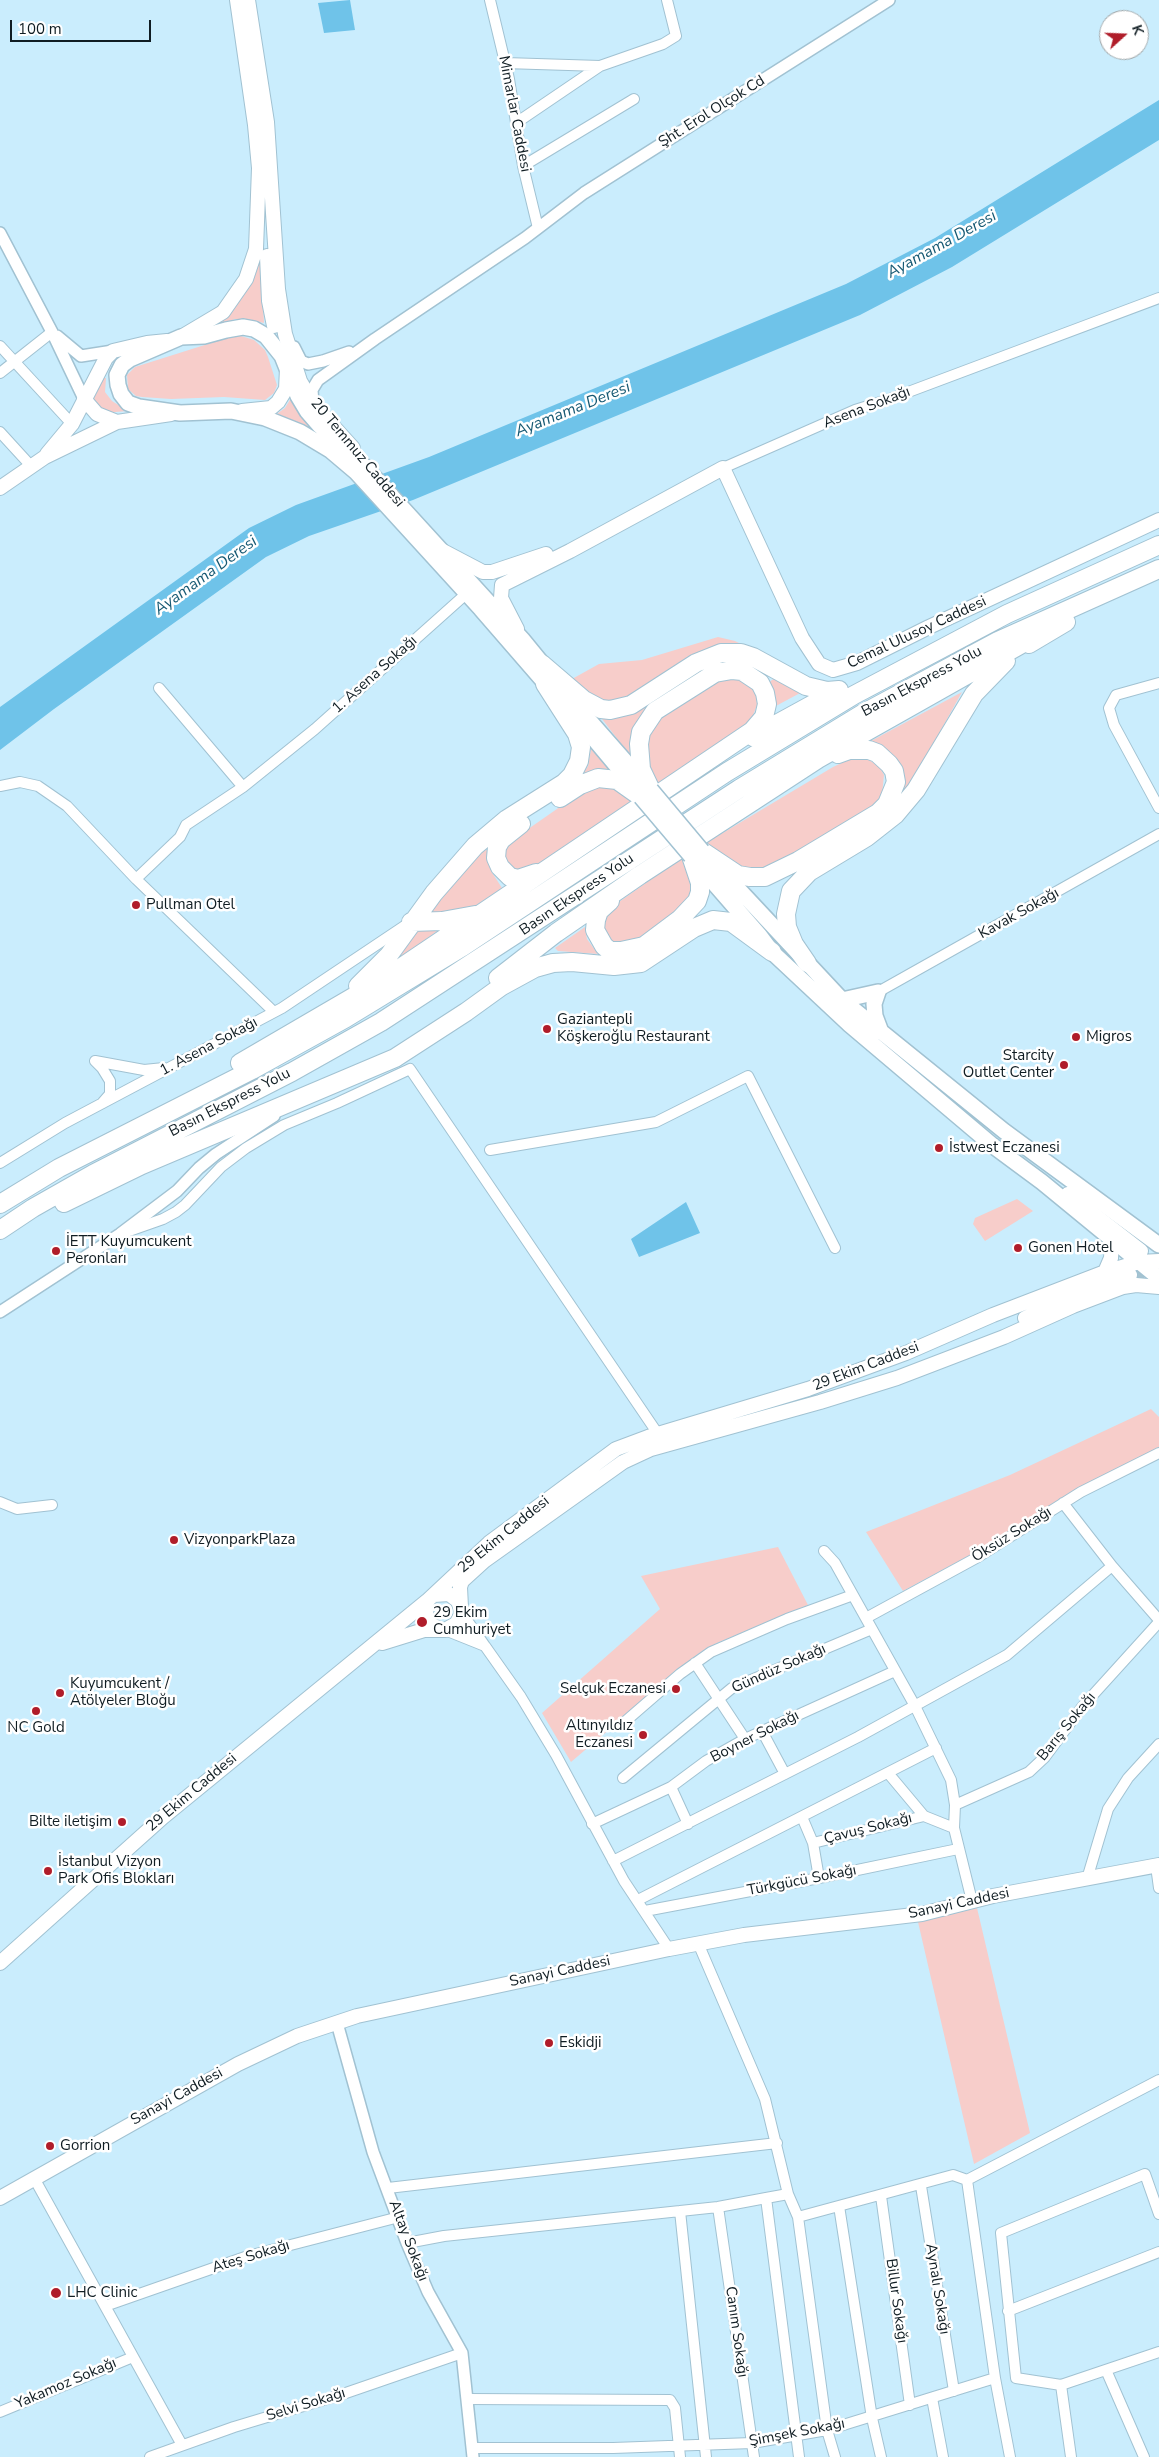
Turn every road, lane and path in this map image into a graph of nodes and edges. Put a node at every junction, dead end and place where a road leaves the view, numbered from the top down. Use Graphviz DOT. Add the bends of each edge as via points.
graph roads {
  1 [pos="237,0"];
  2 [pos="248,0"];
  3 [pos="490,0"];
  4 [pos="667,0"];
  5 [pos="889,0"];
  6 [pos="505,63"];
  7 [pos="600,66"];
  8 [pos="634,99"];
  9 [pos="516,123"];
  10 [pos="270,149"];
  11 [pos="523,166"];
  12 [pos="538,228"];
  13 [pos="0,233"];
  14 [pos="1159,298"];
  15 [pos="282,321"];
  16 [pos="52,332"];
  17 [pos="176,339"];
  18 [pos="375,339"];
  19 [pos="0,346"];
  20 [pos="113,350"];
  21 [pos="13,362"];
  22 [pos="284,362"];
  23 [pos="0,373"];
  24 [pos="84,399"];
  25 [pos="314,405"];
  26 [pos="180,412"];
  27 [pos="231,412"];
  28 [pos="117,422"];
  29 [pos="72,424"];
  30 [pos="0,432"];
  31 [pos="45,457"];
  32 [pos="31,466"];
  33 [pos="723,468"];
  34 [pos="361,470"];
  35 [pos="0,488"];
  36 [pos="1159,520"];
  37 [pos="419,534"];
  38 [pos="584,541"];
  39 [pos="1159,545"];
  40 [pos="440,549"];
  41 [pos="1159,569"];
  42 [pos="1139,577"];
  43 [pos="466,594"];
  44 [pos="1007,614"];
  45 [pos="1066,622"];
  46 [pos="522,638"];
  47 [pos="542,664"];
  48 [pos="1159,683"];
  49 [pos="545,684"];
  50 [pos="159,688"];
  51 [pos="839,690"];
  52 [pos="724,752"];
  53 [pos="790,778"];
  54 [pos="0,786"];
  55 [pos="243,787"];
  56 [pos="646,793"];
  57 [pos="1159,808"];
  58 [pos="1159,834"];
  59 [pos="697,854"];
  60 [pos="554,864"];
  61 [pos="640,875"];
  62 [pos="136,879"];
  63 [pos="481,914"];
  64 [pos="411,922"];
  65 [pos="772,952"];
  66 [pos="807,964"];
  67 [pos="878,992"];
  68 [pos="842,1000"];
  69 [pos="274,1012"];
  70 [pos="314,1020"];
  71 [pos="444,1027"];
  72 [pos="881,1033"];
  73 [pos="173,1067"];
  74 [pos="308,1096"];
  75 [pos="99,1106"];
  76 [pos="957,1116"];
  77 [pos="490,1150"];
  78 [pos="0,1163"];
  79 [pos="59,1168"];
  80 [pos="0,1204"];
  81 [pos="0,1230"];
  82 [pos="0,1234"];
  83 [pos="120,1234"];
  84 [pos="1112,1240"];
  85 [pos="1159,1245"];
  86 [pos="835,1248"];
  87 [pos="1159,1261"];
  88 [pos="1137,1263"];
  89 [pos="1105,1272"];
  90 [pos="1159,1278"];
  91 [pos="1159,1288"];
  92 [pos="0,1312"];
  93 [pos="935,1364"];
  94 [pos="658,1434"];
  95 [pos="1159,1453"];
  96 [pos="0,1502"];
  97 [pos="1063,1503"];
  98 [pos="52,1505"];
  99 [pos="824,1550"];
  100 [pos="1112,1566"];
  101 [pos="853,1596"];
  102 [pos="430,1598"];
  103 [pos="461,1610"];
  104 [pos="866,1618"];
  105 [pos="1159,1621"];
  106 [pos="442,1629"];
  107 [pos="872,1629"];
  108 [pos="485,1646"];
  109 [pos="370,1648"];
  110 [pos="695,1664"];
  111 [pos="895,1671"];
  112 [pos="719,1699"];
  113 [pos="915,1706"];
  114 [pos="620,1726"];
  115 [pos="762,1731"];
  116 [pos="745,1739"];
  117 [pos="1159,1744"];
  118 [pos="936,1748"];
  119 [pos="888,1773"];
  120 [pos="785,1774"];
  121 [pos="623,1778"];
  122 [pos="671,1787"];
  123 [pos="955,1806"];
  124 [pos="924,1816"];
  125 [pos="802,1817"];
  126 [pos="592,1824"];
  127 [pos="688,1824"];
  128 [pos="954,1828"];
  129 [pos="812,1842"];
  130 [pos="958,1849"];
  131 [pos="613,1861"];
  132 [pos="1157,1866"];
  133 [pos="819,1878"];
  134 [pos="1087,1879"];
  135 [pos="1159,1888"];
  136 [pos="638,1900"];
  137 [pos="972,1901"];
  138 [pos="645,1910"];
  139 [pos="698,1943"];
  140 [pos="669,1949"];
  141 [pos="0,1963"];
  142 [pos="337,2023"];
  143 [pos="1159,2080"];
  144 [pos="777,2143"];
  145 [pos="34,2178"];
  146 [pos="967,2180"];
  147 [pos="921,2186"];
  148 [pos="388,2188"];
  149 [pos="788,2194"];
  150 [pos="881,2196"];
  151 [pos="0,2198"];
  152 [pos="766,2198"];
  153 [pos="840,2206"];
  154 [pos="718,2207"];
  155 [pos="680,2211"];
  156 [pos="1159,2214"];
  157 [pos="399,2217"];
  158 [pos="798,2217"];
  159 [pos="407,2243"];
  160 [pos="1159,2252"];
  161 [pos="105,2306"];
  162 [pos="1008,2311"];
  163 [pos="1159,2352"];
  164 [pos="462,2353"];
  165 [pos="133,2356"];
  166 [pos="1106,2370"];
  167 [pos="995,2378"];
  168 [pos="1061,2385"];
  169 [pos="954,2391"];
  170 [pos="932,2398"];
  171 [pos="467,2399"];
  172 [pos="910,2405"];
  173 [pos="0,2412"];
  174 [pos="872,2418"];
  175 [pos="828,2430"];
  176 [pos="796,2436"];
  177 [pos="752,2443"];
  178 [pos="182,2445"];
  179 [pos="704,2446"];
  180 [pos="679,2452"];
  181 [pos="473,2453"];
  182 [pos="150,2457"];
  183 [pos="706,2457"];
  184 [pos="754,2457"];
  185 [pos="799,2457"];
  186 [pos="835,2457"];
  187 [pos="881,2457"];
  188 [pos="944,2457"];
  189 [pos="1010,2457"];
  190 [pos="1071,2457"];
  191 [pos="1144,2457"];
  1 -- 17 [label="main road" via="259,168 256,249 246,279 223,312"];
  2 -- 10 [label="main road, 20 Temmuz Caddesi"];
  3 -- 6 [label="street, Mimarlar Caddesi"];
  4 -- 7 [label="street" via="676,36 663,44"];
  5 -- 12 [label="street, Şht. Erol Olçok Cd" via="584,193"];
  6 -- 7 [label="street"];
  6 -- 9 [label="street, Mimarlar Caddesi"];
  7 -- 9 [label="street"];
  8 -- 11 [label="street"];
  9 -- 11 [label="street, Mimarlar Caddesi"];
  10 -- 15 [label="main road, 20 Temmuz Caddesi"];
  10 -- 22 [label="main road" via="266,260 270,301"];
  11 -- 12 [label="street, Mimarlar Caddesi"];
  12 -- 18 [label="street, Şht. Erol Olçok Cd"];
  13 -- 16 [label="street"];
  14 -- 33 [label="street, Asena Sokağı" via="856,410"];
  15 -- 18 [label="street" via="300,361 304,363 341,356"];
  15 -- 25 [label="main road, 20 Temmuz Caddesi" via="293,364"];
  16 -- 20 [label="street" via="81,356"];
  16 -- 21 [label="street"];
  16 -- 24 [label="street"];
  17 -- 20 [label="main road"];
  17 -- 22 [label="main road" via="226,330 254,329 266,336"];
  17 -- 26 [label="main road" via="130,359 117,375 121,394 128,403"];
  18 -- 25 [label="street" via="318,380 312,390"];
  19 -- 21 [label="street"];
  20 -- 24 [label="main road"];
  21 -- 23 [label="street"];
  21 -- 29 [label="street"];
  22 -- 27 [label="main road" via="285,393 271,408"];
  22 -- 34 [label="main road" via="307,411"];
  24 -- 28 [label="main road" via="97,414"];
  24 -- 29 [label="main road"];
  25 -- 34 [label="main road, 20 Temmuz Caddesi" via="355,450"];
  26 -- 27 [label="main road"];
  26 -- 28 [label="main road"];
  27 -- 34 [label="main road" via="265,418 300,432"];
  28 -- 31 [label="main road"];
  29 -- 31 [label="main road"];
  30 -- 32 [label="street"];
  31 -- 32 [label="main road"];
  32 -- 35 [label="main road"];
  33 -- 36 [label="main road, Cemal Ulusoy Caddesi" via="802,638 818,664 833,670 857,663"];
  33 -- 38 [label="main road, Asena Sokağı"];
  34 -- 37 [label="main road"];
  37 -- 40 [label="main road"];
  37 -- 43 [label="main road"];
  38 -- 40 [label="main road" via="492,572 483,572"];
  38 -- 46 [label="main road" via="502,585 501,598"];
  39 -- 44 [label="highway, Basın Ekspress Yolu"];
  40 -- 46 [label="main road"];
  41 -- 42 [label="highway, Basın Ekspress Yolu"];
  42 -- 45 [label="highway" via="1112,598"];
  42 -- 81 [label="highway, Basın Ekspress Yolu" via="998,642 862,714 739,789 381,1022 292,1072 93,1174"];
  43 -- 49 [label="main road"];
  43 -- 55 [label="street, 1. Asena Sokağı" via="315,728"];
  44 -- 51 [label="highway" via="975,622"];
  44 -- 79 [label="highway, Basın Ekspress Yolu" via="879,681 788,734 652,820 464,946 346,1018 252,1070"];
  45 -- 53 [label="highway" via="1026,640"];
  45 -- 66 [label="highway" via="1024,647 986,679 916,790 895,815 880,828 809,872 791,890 787,928"];
  46 -- 47 [label="main road"];
  47 -- 51 [label="highway" via="584,700 610,710 636,702 696,663 721,653 753,656 815,689"];
  47 -- 56 [label="main road"];
  48 -- 57 [label="street" via="1116,695 1109,708 1114,725"];
  49 -- 56 [label="main road"];
  49 -- 64 [label="highway" via="577,734 581,747 576,769 564,783 507,819 476,846"];
  50 -- 55 [label="street"];
  51 -- 52 [label="highway"];
  52 -- 56 [label="highway" via="759,726 768,704 760,682 742,672 723,671 705,678 665,703 648,720 640,732 638,758"];
  52 -- 60 [label="highway"];
  53 -- 59 [label="highway" via="840,753 859,749 884,758 894,772 896,782 887,804 878,813 798,862 765,877 738,875"];
  53 -- 61 [label="highway"];
  54 -- 62 [label="street" via="20,782 38,786 66,806"];
  55 -- 62 [label="street, 1. Asena Sokağı" via="186,826 180,837"];
  56 -- 59 [label="main road, bridge"];
  56 -- 60 [label="highway" via="617,780 598,778 589,781 509,832 497,847 496,858 510,877 518,879"];
  58 -- 67 [label="street, Kavak Sokağı"];
  59 -- 61 [label="highway" via="700,892 689,912 644,946 610,951 595,930 599,911"];
  59 -- 65 [label="main road"];
  59 -- 66 [label="main road"];
  60 -- 63 [label="highway"];
  61 -- 71 [label="highway" via="526,954"];
  62 -- 69 [label="street"];
  63 -- 64 [label="highway"];
  63 -- 70 [label="highway" via="384,979"];
  64 -- 69 [label="street, 1. Asena Sokağı"];
  64 -- 70 [label="highway" via="368,977"];
  65 -- 71 [label="highway" via="731,922 713,920 694,928 641,963 614,966 572,962 535,968 502,986"];
  65 -- 76 [label="main road" via="850,1025"];
  66 -- 68 [label="main road"];
  67 -- 68 [label="main road"];
  67 -- 72 [label="main road" via="874,1004"];
  68 -- 72 [label="main road"];
  69 -- 73 [label="street, 1. Asena Sokağı"];
  70 -- 79 [label="highway"];
  71 -- 74 [label="highway" via="395,1058"];
  72 -- 85 [label="main road" via="1004,1131"];
  73 -- 75 [label="street, 1. Asena Sokağı"];
  73 -- 75 [label="street" via="144,1070 94,1061 107,1075 111,1088 107,1099"];
  74 -- 82 [label="highway" via="122,1174"];
  74 -- 83 [label="street" via="216,1154 177,1191"];
  75 -- 78 [label="street, 1. Asena Sokağı"];
  76 -- 84 [label="main road"];
  76 -- 88 [label="main road" via="1024,1161"];
  77 -- 86 [label="street" via="656,1122 748,1076"];
  79 -- 80 [label="highway, Basın Ekspress Yolu"];
  83 -- 92 [label="street"];
  83 -- 94 [label="street" via="176,1212 222,1167 284,1125 410,1069"];
  84 -- 88 [label="main road"];
  84 -- 89 [label="main road" via="1111,1258"];
  87 -- 88 [label="main road"];
  88 -- 89 [label="main road, 29 Ekim Caddesi"];
  88 -- 90 [label="main road"];
  88 -- 93 [label="main road"];
  89 -- 94 [label="main road, 29 Ekim Caddesi" via="808,1389"];
  91 -- 93 [label="main road, 29 Ekim Caddesi" via="1123,1287"];
  93 -- 103 [label="main road, 29 Ekim Caddesi" via="873,1387 651,1449 623,1462 469,1573 460,1587"];
  94 -- 102 [label="main road, 29 Ekim Caddesi" via="616,1449 489,1543"];
  95 -- 97 [label="street, Öksüz Sokağı"];
  96 -- 98 [label="street" via="17,1510"];
  97 -- 100 [label="street"];
  97 -- 104 [label="street, Öksüz Sokağı" via="978,1557"];
  99 -- 101 [label="street"];
  100 -- 105 [label="street"];
  100 -- 113 [label="street" via="1007,1656"];
  101 -- 104 [label="street"];
  101 -- 110 [label="street" via="779,1622 711,1652"];
  102 -- 103 [label="main road" via="449,1594 458,1601"];
  102 -- 106 [label="main road" via="426,1618"];
  102 -- 109 [label="main road, 29 Ekim Caddesi"];
  103 -- 106 [label="main road" via="456,1624"];
  103 -- 108 [label="street"];
  104 -- 107 [label="street"];
  105 -- 123 [label="street, Barış Sokağı" via="1082,1706 1029,1772"];
  106 -- 108 [label="street"];
  106 -- 109 [label="main road" via="399,1637"];
  107 -- 111 [label="street"];
  107 -- 112 [label="street, Gündüz Sokağı" via="732,1688"];
  108 -- 126 [label="street" via="526,1705"];
  109 -- 141 [label="main road, 29 Ekim Caddesi" via="163,1817"];
  110 -- 112 [label="street"];
  110 -- 114 [label="street"];
  111 -- 113 [label="street"];
  111 -- 115 [label="street, Boyner Sokağı"];
  112 -- 116 [label="street"];
  112 -- 121 [label="street, Gündüz Sokağı"];
  113 -- 118 [label="street"];
  113 -- 120 [label="street"];
  115 -- 116 [label="street, Boyner Sokağı"];
  115 -- 120 [label="street"];
  116 -- 122 [label="street, Boyner Sokağı" via="706,1761"];
  117 -- 134 [label="street" via="1128,1778 1108,1810"];
  118 -- 119 [label="street"];
  118 -- 123 [label="street" via="951,1780"];
  119 -- 124 [label="street"];
  119 -- 125 [label="street"];
  120 -- 127 [label="street"];
  122 -- 126 [label="street, Boyner Sokağı"];
  122 -- 127 [label="street"];
  123 -- 128 [label="street"];
  124 -- 128 [label="street"];
  124 -- 129 [label="street, Çavuş Sokağı"];
  125 -- 129 [label="street"];
  125 -- 136 [label="street"];
  126 -- 131 [label="street"];
  127 -- 131 [label="street"];
  128 -- 130 [label="street"];
  129 -- 133 [label="street"];
  130 -- 133 [label="street, Türkgücü Sokağı"];
  130 -- 137 [label="street"];
  131 -- 136 [label="street"];
  132 -- 134 [label="main road, Sanayi Caddesi"];
  132 -- 135 [label="street"];
  133 -- 138 [label="street, Türkgücü Sokağı"];
  134 -- 137 [label="main road, Sanayi Caddesi"];
  136 -- 138 [label="street"];
  137 -- 139 [label="main road, Sanayi Caddesi" via="922,1914"];
  138 -- 140 [label="street"];
  139 -- 140 [label="main road, Sanayi Caddesi"];
  139 -- 144 [label="street" via="765,2099"];
  140 -- 142 [label="main road, Sanayi Caddesi" via="431,1999"];
  142 -- 145 [label="main road, Sanayi Caddesi" via="297,2036 238,2064"];
  142 -- 148 [label="street, Altay Sokağı" via="373,2152"];
  143 -- 146 [label="street"];
  144 -- 148 [label="street"];
  144 -- 149 [label="street"];
  145 -- 151 [label="main road, Sanayi Caddesi"];
  145 -- 161 [label="street, Yakamoz Sokağı"];
  146 -- 147 [label="street" via="953,2175"];
  146 -- 167 [label="street"];
  147 -- 150 [label="street"];
  147 -- 169 [label="street, Aynalı Sokağı"];
  148 -- 157 [label="street, Altay Sokağı"];
  149 -- 152 [label="street"];
  149 -- 158 [label="street"];
  150 -- 153 [label="street"];
  150 -- 172 [label="street, Billur Sokağı"];
  152 -- 154 [label="street"];
  152 -- 176 [label="street"];
  153 -- 158 [label="street"];
  153 -- 174 [label="street"];
  154 -- 155 [label="street"];
  154 -- 177 [label="street, Canım Sokağı"];
  155 -- 159 [label="street" via="444,2236"];
  155 -- 179 [label="street"];
  156 -- 162 [label="street" via="1146,2174 1001,2233"];
  157 -- 159 [label="street, Altay Sokağı"];
  157 -- 161 [label="street, Ateş Sokağı" via="248,2256"];
  158 -- 175 [label="street"];
  159 -- 164 [label="street, Altay Sokağı" via="428,2292"];
  160 -- 162 [label="street"];
  161 -- 165 [label="street, Yakamoz Sokağı"];
  162 -- 168 [label="street" via="1016,2378"];
  163 -- 166 [label="street"];
  164 -- 171 [label="street, Altay Sokağı"];
  164 -- 178 [label="street, Selvi Sokağı"];
  165 -- 173 [label="street, Yakamoz Sokağı"];
  165 -- 178 [label="street, Yakamoz Sokağı"];
  166 -- 168 [label="street"];
  166 -- 191 [label="street"];
  167 -- 169 [label="street, Şimşek Sokağı"];
  167 -- 189 [label="street"];
  168 -- 190 [label="street"];
  169 -- 170 [label="street, Şimşek Sokağı"];
  170 -- 172 [label="street, Şimşek Sokağı"];
  170 -- 188 [label="street"];
  171 -- 180 [label="street" via="670,2400 675,2408"];
  171 -- 181 [label="street, Altay Sokağı"];
  172 -- 174 [label="street, Şimşek Sokağı"];
  174 -- 175 [label="street, Şimşek Sokağı"];
  174 -- 187 [label="street"];
  175 -- 176 [label="street, Şimşek Sokağı"];
  175 -- 186 [label="street"];
  176 -- 177 [label="street, Şimşek Sokağı"];
  176 -- 185 [label="street"];
  177 -- 179 [label="street, Şimşek Sokağı"];
  177 -- 184 [label="street, Canım Sokağı"];
  178 -- 182 [label="street, Selvi Sokağı"];
  179 -- 180 [label="street, Şimşek Sokağı"];
  179 -- 183 [label="street"];
  180 -- 181 [label="street, Şimşek Sokağı"];
}
